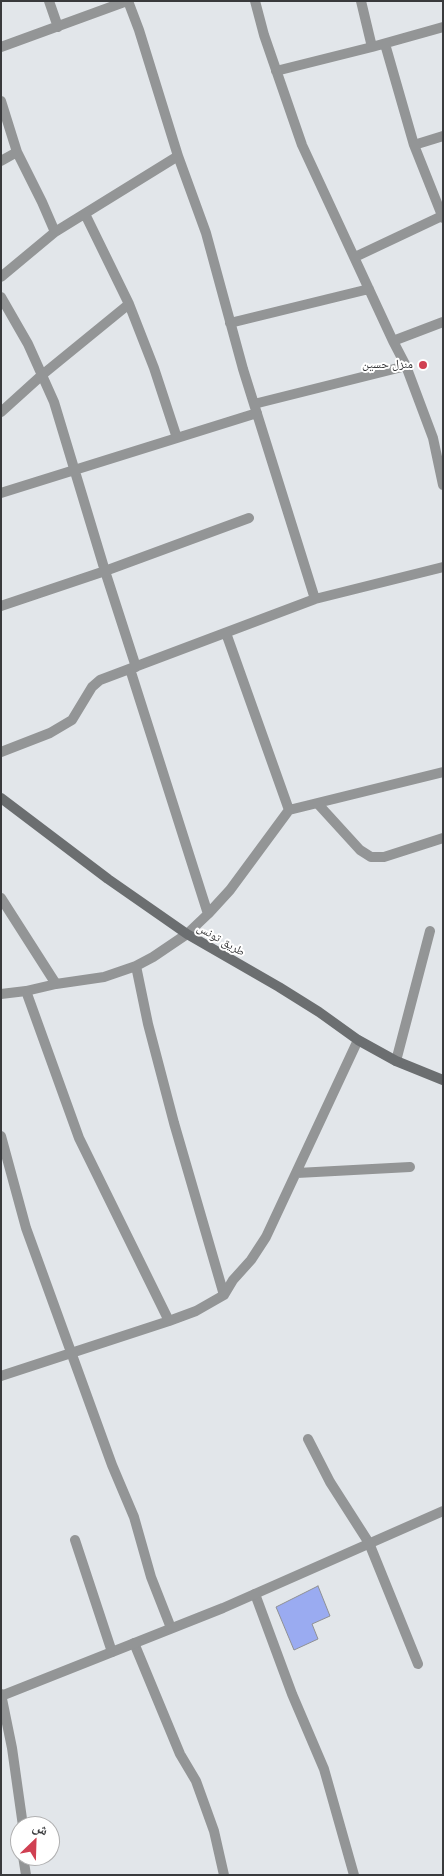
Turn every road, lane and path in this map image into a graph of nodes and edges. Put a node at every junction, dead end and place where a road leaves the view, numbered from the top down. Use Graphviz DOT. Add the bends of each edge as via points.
graph roads {
  1 [pos="49,1"];
  2 [pos="128,1"];
  3 [pos="255,1"];
  4 [pos="362,1"];
  5 [pos="58,27"];
  6 [pos="443,27"];
  7 [pos="385,44"];
  8 [pos="1,47"];
  9 [pos="372,47"];
  10 [pos="276,71"];
  11 [pos="1,101"];
  12 [pos="443,136"];
  13 [pos="414,145"];
  14 [pos="17,152"];
  15 [pos="178,156"];
  16 [pos="1,161"];
  17 [pos="85,214"];
  18 [pos="442,217"];
  19 [pos="55,232"];
  20 [pos="354,256"];
  21 [pos="1,276"];
  22 [pos="369,289"];
  23 [pos="1,297"];
  24 [pos="129,304"];
  25 [pos="443,322"];
  26 [pos="230,323"];
  27 [pos="393,341"];
  28 [pos="406,366"];
  29 [pos="42,375"];
  30 [pos="255,409"];
  31 [pos="1,412"];
  32 [pos="438,437"];
  33 [pos="178,438"];
  34 [pos="75,470"];
  35 [pos="443,485"];
  36 [pos="1,493"];
  37 [pos="248,518"];
  38 [pos="443,567"];
  39 [pos="105,571"];
  40 [pos="315,599"];
  41 [pos="1,606"];
  42 [pos="226,633"];
  43 [pos="133,668"];
  44 [pos="1,752"];
  45 [pos="443,772"];
  46 [pos="1,798"];
  47 [pos="318,804"];
  48 [pos="289,810"];
  49 [pos="443,838"];
  50 [pos="1,898"];
  51 [pos="208,914"];
  52 [pos="430,932"];
  53 [pos="187,934"];
  54 [pos="136,966"];
  55 [pos="56,984"];
  56 [pos="26,991"];
  57 [pos="1,994"];
  58 [pos="358,1040"];
  59 [pos="396,1061"];
  60 [pos="443,1080"];
  61 [pos="1,1136"];
  62 [pos="410,1167"];
  63 [pos="296,1173"];
  64 [pos="224,1295"];
  65 [pos="170,1321"];
  66 [pos="71,1354"];
  67 [pos="1,1376"];
  68 [pos="308,1439"];
  69 [pos="443,1511"];
  70 [pos="75,1540"];
  71 [pos="369,1543"];
  72 [pos="255,1594"];
  73 [pos="171,1628"];
  74 [pos="134,1643"];
  75 [pos="112,1652"];
  76 [pos="418,1664"];
  77 [pos="1,1695"];
  78 [pos="22,1816"];
  79 [pos="224,1875"];
  80 [pos="354,1875"];
  1 -- 5 [label="street"];
  2 -- 5 [label="street"];
  2 -- 15 [label="street"];
  3 -- 10 [label="street"];
  4 -- 9 [label="street"];
  5 -- 8 [label="street"];
  6 -- 7 [label="street"];
  7 -- 9 [label="street"];
  7 -- 13 [label="street"];
  9 -- 10 [label="street"];
  10 -- 20 [label="street" via="302,145"];
  11 -- 14 [label="street"];
  12 -- 13 [label="street"];
  13 -- 18 [label="street"];
  14 -- 16 [label="street"];
  14 -- 19 [label="street"];
  15 -- 17 [label="street"];
  15 -- 26 [label="street" via="206,234"];
  17 -- 19 [label="street"];
  17 -- 24 [label="street"];
  18 -- 20 [label="street"];
  19 -- 21 [label="street"];
  20 -- 22 [label="street"];
  22 -- 26 [label="street"];
  22 -- 27 [label="street"];
  23 -- 29 [label="street"];
  24 -- 29 [label="street"];
  24 -- 33 [label="street"];
  25 -- 27 [label="street"];
  26 -- 30 [label="street"];
  27 -- 28 [label="street"];
  28 -- 30 [label="street"];
  28 -- 32 [label="street"];
  29 -- 31 [label="street"];
  29 -- 34 [label="street"];
  30 -- 33 [label="street"];
  30 -- 40 [label="street"];
  32 -- 35 [label="street"];
  33 -- 34 [label="street"];
  34 -- 36 [label="street"];
  34 -- 39 [label="street"];
  37 -- 39 [label="street"];
  38 -- 40 [label="street"];
  39 -- 41 [label="street"];
  39 -- 43 [label="street"];
  40 -- 42 [label="street"];
  42 -- 43 [label="street"];
  42 -- 48 [label="street"];
  43 -- 44 [label="street" via="100,680 92,687 72,720 50,733"];
  43 -- 51 [label="street"];
  45 -- 47 [label="street"];
  46 -- 53 [label="main road, طريق تونس"];
  47 -- 48 [label="street"];
  47 -- 49 [label="street" via="360,850 371,857 384,857"];
  48 -- 51 [label="street" via="230,890"];
  50 -- 55 [label="street"];
  51 -- 53 [label="street"];
  52 -- 59 [label="street"];
  53 -- 54 [label="street"];
  53 -- 58 [label="main road, طريق تونس" via="320,1012"];
  54 -- 55 [label="street" via="104,977"];
  54 -- 64 [label="street" via="174,1123"];
  55 -- 56 [label="street"];
  56 -- 57 [label="street"];
  56 -- 65 [label="street" via="79,1138"];
  58 -- 59 [label="main road, طريق تونس"];
  58 -- 63 [label="street"];
  59 -- 60 [label="main road, طريق تونس"];
  61 -- 66 [label="street" via="26,1228"];
  62 -- 63 [label="street"];
  63 -- 64 [label="street" via="266,1237"];
  64 -- 65 [label="street"];
  65 -- 66 [label="street"];
  66 -- 67 [label="street"];
  66 -- 73 [label="street" via="134,1517 151,1577"];
  68 -- 71 [label="street" via="330,1482"];
  69 -- 71 [label="street"];
  70 -- 75 [label="street"];
  71 -- 72 [label="street"];
  71 -- 76 [label="street"];
  72 -- 73 [label="street"];
  72 -- 80 [label="street" via="324,1769"];
  73 -- 74 [label="street"];
  74 -- 75 [label="street"];
  74 -- 79 [label="street" via="180,1754 196,1781 214,1831"];
  75 -- 77 [label="street"];
  77 -- 78 [label="street"];
}
